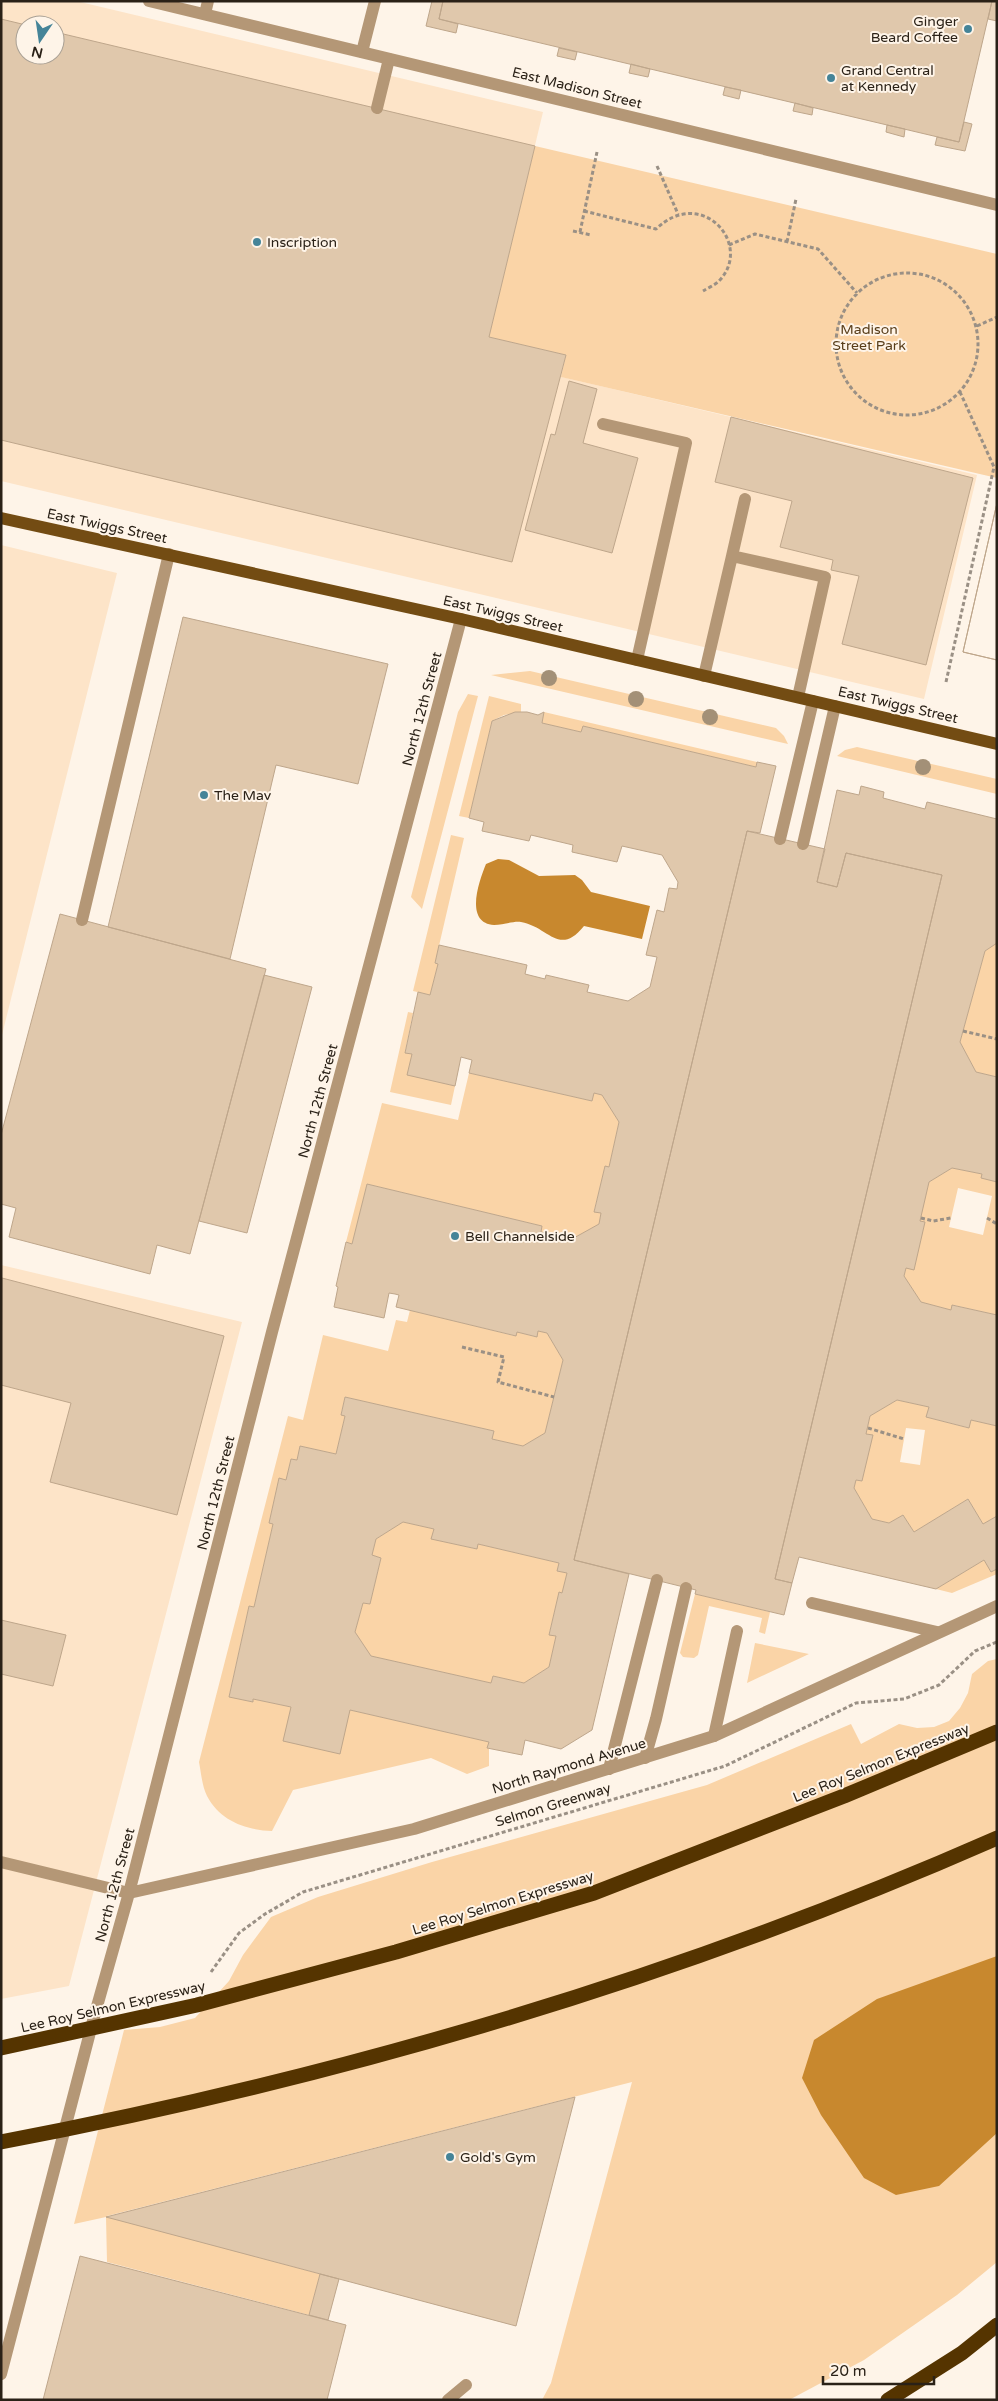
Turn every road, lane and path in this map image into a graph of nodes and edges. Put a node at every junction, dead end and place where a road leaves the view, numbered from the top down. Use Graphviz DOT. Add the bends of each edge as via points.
graph roads {
  1 [pos="149,1"];
  2 [pos="208,1"];
  3 [pos="375,1"];
  4 [pos="205,14"];
  5 [pos="362,52"];
  6 [pos="389,59"];
  7 [pos="377,108"];
  8 [pos="597,152"];
  9 [pos="657,166"];
  10 [pos="796,199"];
  11 [pos="997,205"];
  12 [pos="584,211"];
  13 [pos="678,214"];
  14 [pos="573,231"];
  15 [pos="580,232"];
  16 [pos="591,235"];
  17 [pos="787,242"];
  18 [pos="729,245"];
  19 [pos="703,292"];
  20 [pos="857,293"];
  21 [pos="997,317"];
  22 [pos="976,326"];
  23 [pos="960,392"];
  24 [pos="603,424"];
  25 [pos="745,499"];
  26 [pos="1,518"];
  27 [pos="169,554"];
  28 [pos="732,556"];
  29 [pos="461,619"];
  30 [pos="637,660"];
  31 [pos="704,676"];
  32 [pos="946,682"];
  33 [pos="798,697"];
  34 [pos="813,701"];
  35 [pos="835,706"];
  36 [pos="997,744"];
  37 [pos="780,839"];
  38 [pos="803,844"];
  39 [pos="82,920"];
  40 [pos="963,1031"];
  41 [pos="997,1039"];
  42 [pos="921,1218"];
  43 [pos="951,1218"];
  44 [pos="987,1218"];
  45 [pos="997,1224"];
  46 [pos="462,1346"];
  47 [pos="554,1397"];
  48 [pos="868,1428"];
  49 [pos="904,1439"];
  50 [pos="657,1580"];
  51 [pos="686,1588"];
  52 [pos="812,1603"];
  53 [pos="997,1606"];
  54 [pos="737,1631"];
  55 [pos="937,1632"];
  56 [pos="997,1642"];
  57 [pos="997,1732"];
  58 [pos="714,1736"];
  59 [pos="645,1758"];
  60 [pos="609,1769"];
  61 [pos="997,1838"];
  62 [pos="1,1862"];
  63 [pos="129,1893"];
  64 [pos="205,1980"];
  65 [pos="1,2048"];
  66 [pos="1,2142"];
  67 [pos="997,2325"];
  68 [pos="2,2366"];
  69 [pos="466,2385"];
  70 [pos="448,2400"];
  71 [pos="888,2400"];
  1 -- 4 [label="street, East Madison Street"];
  2 -- 4 [label="street"];
  3 -- 5 [label="street"];
  4 -- 5 [label="street, East Madison Street"];
  5 -- 6 [label="street, East Madison Street"];
  6 -- 7 [label="street"];
  6 -- 11 [label="street, East Madison Street"];
  8 -- 12 [label="path"];
  9 -- 13 [label="path"];
  10 -- 17 [label="path"];
  12 -- 13 [label="path" via="656,229 666,219"];
  12 -- 15 [label="path"];
  13 -- 18 [label="path" via="706,216 724,233"];
  14 -- 15 [label="path"];
  15 -- 16 [label="path"];
  17 -- 18 [label="path" via="755,234"];
  17 -- 20 [label="path" via="818,249"];
  18 -- 19 [label="path" via="726,270"];
  20 -- 22 [label="path" via="886,275 910,272 933,276 954,289 969,307"];
  20 -- 23 [label="path" via="838,322 835,345 839,368 851,389 869,404 890,414 914,416 937,409"];
  21 -- 22 [label="path"];
  22 -- 23 [label="path" via="979,353 972,376"];
  23 -- 32 [label="path" via="994,467"];
  24 -- 30 [label="street" via="686,443"];
  25 -- 28 [label="street"];
  26 -- 27 [label="main road, East Twiggs Street"];
  27 -- 29 [label="main road, East Twiggs Street"];
  27 -- 39 [label="street"];
  28 -- 31 [label="street"];
  28 -- 33 [label="street" via="825,577"];
  29 -- 30 [label="main road, East Twiggs Street"];
  29 -- 63 [label="street, North 12th Street" via="272,1332"];
  30 -- 31 [label="main road, East Twiggs Street"];
  31 -- 33 [label="main road, East Twiggs Street"];
  33 -- 34 [label="main road, East Twiggs Street"];
  34 -- 35 [label="main road, East Twiggs Street"];
  34 -- 37 [label="street"];
  35 -- 36 [label="main road, East Twiggs Street"];
  35 -- 38 [label="street"];
  40 -- 41 [label="path"];
  42 -- 43 [label="path" via="933,1221"];
  44 -- 45 [label="path"];
  46 -- 47 [label="path" via="504,1357 498,1382"];
  48 -- 49 [label="path"];
  50 -- 60 [label="street"];
  51 -- 59 [label="street"];
  52 -- 55 [label="street"];
  53 -- 55 [label="street, North Raymond Avenue"];
  54 -- 58 [label="street"];
  55 -- 58 [label="street, North Raymond Avenue"];
  56 -- 64 [label="path, Selmon Greenway" via="975,1651 939,1685 904,1698 856,1703 725,1766 303,1892 239,1933"];
  57 -- 65 [label="highway, Lee Roy Selmon Expressway, bridge" via="808,1811 594,1892 396,1952 196,2005"];
  58 -- 59 [label="street, North Raymond Avenue"];
  59 -- 60 [label="street, North Raymond Avenue"];
  60 -- 63 [label="street, North Raymond Avenue" via="414,1829"];
  61 -- 66 [label="highway, bridge" via="732,1945 545,2006 371,2057 191,2102"];
  62 -- 63 [label="street"];
  63 -- 68 [label="street, North 12th Street"];
  67 -- 71 [label="highway" via="962,2353"];
  69 -- 70 [label="street"];
}
